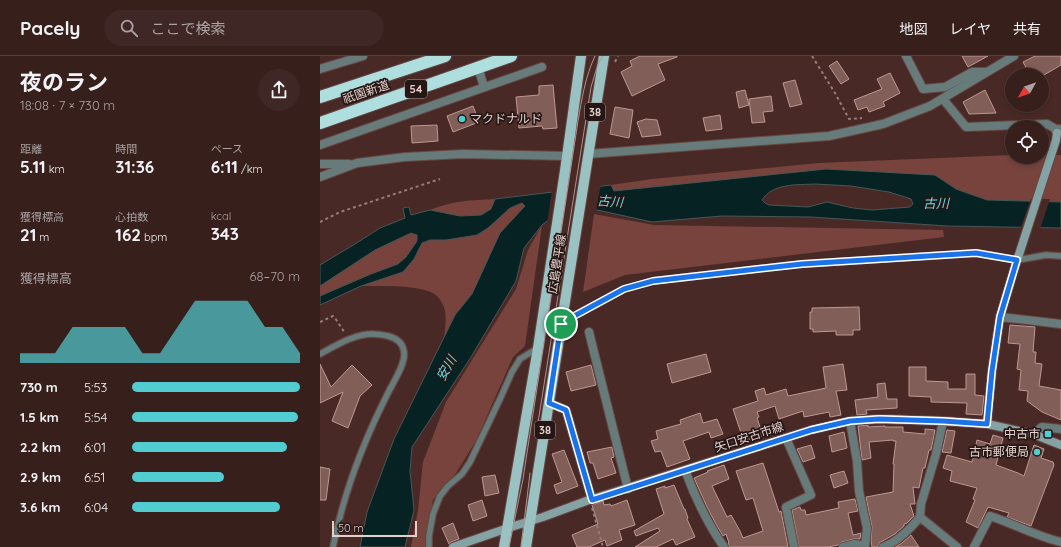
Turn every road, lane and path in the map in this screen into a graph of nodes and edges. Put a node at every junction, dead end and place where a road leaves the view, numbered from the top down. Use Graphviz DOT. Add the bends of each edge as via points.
graph roads {
  1 [pos="363,56"];
  2 [pos="445,56"];
  3 [pos="511,56"];
  4 [pos="581,56"];
  5 [pos="604,56"];
  6 [pos="618,56"];
  7 [pos="812,56"];
  8 [pos="906,56"];
  9 [pos="1014,56"];
  10 [pos="614,62"];
  11 [pos="542,67"];
  12 [pos="478,68"];
  13 [pos="320,69"];
  14 [pos="986,72"];
  15 [pos="484,87"];
  16 [pos="320,98"];
  17 [pos="943,99"];
  18 [pos="867,117"];
  19 [pos="320,123"];
  20 [pos="1057,132"];
  21 [pos="320,145"];
  22 [pos="588,154"];
  23 [pos="567,156"];
  24 [pos="320,164"];
  25 [pos="356,164"];
  26 [pos="320,177"];
  27 [pos="440,179"];
  28 [pos="320,222"];
  29 [pos="1061,256"];
  30 [pos="1018,257"];
  31 [pos="1000,317"];
  32 [pos="320,322"];
  33 [pos="561,324"];
  34 [pos="1061,324"];
  35 [pos="589,332"];
  36 [pos="349,339"];
  37 [pos="538,348"];
  38 [pos="320,354"];
  39 [pos="549,403"];
  40 [pos="850,421"];
  41 [pos="943,421"];
  42 [pos="987,424"];
  43 [pos="1061,429"];
  44 [pos="1033,434"];
  45 [pos="786,438"];
  46 [pos="1061,445"];
  47 [pos="685,470"];
  48 [pos="628,489"];
  49 [pos="591,500"];
  50 [pos="920,517"];
  51 [pos="530,521"];
  52 [pos="508,528"];
  53 [pos="1061,542"];
  54 [pos="865,546"];
  55 [pos="333,547"];
  56 [pos="429,547"];
  57 [pos="453,547"];
  58 [pos="504,547"];
  59 [pos="526,547"];
  60 [pos="604,547"];
  61 [pos="724,547"];
  62 [pos="794,547"];
  63 [pos="842,547"];
  64 [pos="883,547"];
  65 [pos="957,547"];
  66 [pos="974,547"];
  1 -- 13 [label="street"];
  2 -- 16 [label="highway, 祇園新道 / 54"];
  3 -- 12 [label="highway, 祇園新道 / 54"];
  4 -- 23 [label="main road, 広島豊平線 / 38"];
  5 -- 22 [label="main road, 広島豊平線 / 38"];
  6 -- 10 [label="path"];
  7 -- 18 [label="path" via="849,120"];
  8 -- 14 [label="street" via="923,89 945,87 972,72"];
  9 -- 14 [label="street"];
  11 -- 15 [label="street"];
  12 -- 15 [label="street"];
  12 -- 19 [label="highway, 祇園新道 / 54"];
  14 -- 17 [label="street"];
  15 -- 21 [label="street"];
  17 -- 20 [label="street" via="966,128 1047,124"];
  17 -- 22 [label="street" via="883,124 829,136"];
  20 -- 30 [label="main road"];
  22 -- 33 [label="main road, 広島豊平線 / 38"];
  23 -- 25 [label="street" via="463,154 405,157"];
  23 -- 37 [label="main road, 広島豊平線 / 38"];
  24 -- 25 [label="street"];
  25 -- 26 [label="street"];
  27 -- 28 [label="path" via="340,212"];
  29 -- 30 [label="lane"];
  30 -- 31 [label="main road"];
  30 -- 33 [label="lane" via="976,253 802,264 653,281 624,289"];
  31 -- 34 [label="street"];
  31 -- 42 [label="main road"];
  32 -- 36 [label="path" via="332,316"];
  33 -- 39 [label="main road, 広島豊平線 / 38"];
  35 -- 48 [label="street"];
  36 -- 38 [label="lane"];
  36 -- 55 [label="lane" via="374,334 395,338 401,343 404,351 403,361 359,455 346,492"];
  37 -- 52 [label="main road, 広島豊平線 / 38"];
  37 -- 56 [label="lane" via="520,359 470,462 440,496 433,514"];
  39 -- 49 [label="street" via="566,410"];
  39 -- 51 [label="main road, 広島豊平線 / 38"];
  40 -- 41 [label="main road, 矢口安古市線"];
  40 -- 45 [label="main road, 矢口安古市線"];
  40 -- 54 [label="street" via="859,491 867,528"];
  41 -- 42 [label="main road, 矢口安古市線"];
  41 -- 50 [label="street" via="921,504"];
  42 -- 44 [label="main road, 矢口安古市線"];
  43 -- 44 [label="street" via="1042,427"];
  44 -- 46 [label="main road, 矢口安古市線"];
  45 -- 47 [label="main road, 矢口安古市線"];
  45 -- 62 [label="street" via="811,495 786,507"];
  47 -- 48 [label="main road, 矢口安古市線"];
  47 -- 61 [label="street" via="696,497"];
  48 -- 49 [label="main road, 矢口安古市線"];
  49 -- 51 [label="main road, 矢口安古市線"];
  49 -- 60 [label="path"];
  50 -- 64 [label="street" via="910,528"];
  50 -- 65 [label="street"];
  51 -- 52 [label="main road, 矢口安古市線"];
  51 -- 59 [label="main road, 広島豊平線 / 38"];
  52 -- 57 [label="main road, 矢口安古市線"];
  52 -- 58 [label="main road, 広島豊平線 / 38"];
  53 -- 66 [label="street" via="990,516"];
  54 -- 63 [label="street" via="855,544"];
}
